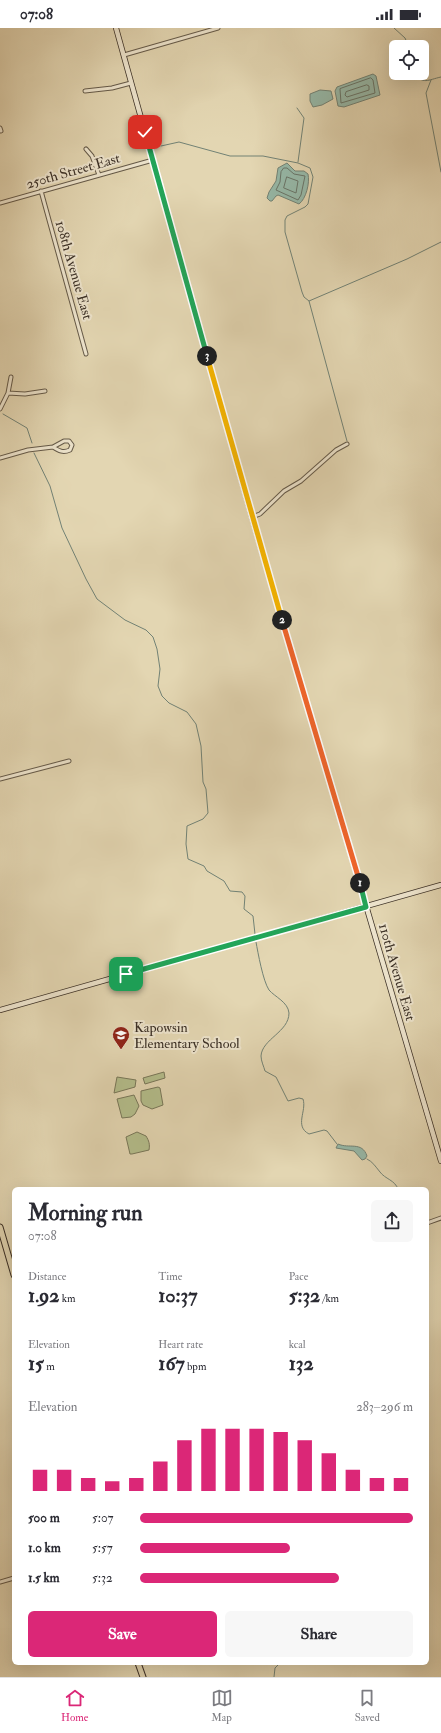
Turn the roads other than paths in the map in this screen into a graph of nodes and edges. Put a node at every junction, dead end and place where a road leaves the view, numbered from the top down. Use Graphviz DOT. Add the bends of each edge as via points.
graph roads {
  1 [pos="116,28"];
  2 [pos="218,28"];
  3 [pos="124,55"];
  4 [pos="131,83"];
  5 [pos="85,91"];
  6 [pos="86,150"];
  7 [pos="153,160"];
  8 [pos="99,175"];
  9 [pos="41,191"];
  10 [pos="0,203"];
  11 [pos="86,354"];
  12 [pos="11,376"];
  13 [pos="45,391"];
  14 [pos="8,393"];
  15 [pos="0,409"];
  16 [pos="347,444"];
  17 [pos="53,447"];
  18 [pos="0,458"];
  19 [pos="252,517"];
  20 [pos="69,761"];
  21 [pos="0,779"];
  22 [pos="441,885"];
  23 [pos="366,907"];
  24 [pos="0,1010"];
  25 [pos="441,1161"];
  26 [pos="441,1218"];
  27 [pos="429,1222"];
  28 [pos="0,1227"];
  29 [pos="12,1269"];
  30 [pos="12,1579"];
  31 [pos="0,1582"];
  32 [pos="139,1665"];
  33 [pos="143,1677"];
  1 -- 3 [label="street, 110th Avenue East"];
  2 -- 3 [label="street"];
  3 -- 4 [label="street, 110th Avenue East"];
  4 -- 5 [label="street"];
  4 -- 7 [label="street, 110th Avenue East"];
  6 -- 8 [label="street" via="92,156"];
  7 -- 8 [label="street, 250th Street East"];
  7 -- 19 [label="street, 110th Avenue East"];
  8 -- 9 [label="street, 250th Street East"];
  9 -- 10 [label="street, 250th Street East"];
  9 -- 11 [label="street, 108th Avenue East"];
  12 -- 14 [label="street"];
  13 -- 14 [label="street"];
  14 -- 15 [label="street"];
  16 -- 19 [label="street" via="284,491 260,514"];
  17 -- 17 [label="street" via="64,441 69,441 72,445 70,450 63,452"];
  17 -- 18 [label="street" via="28,450"];
  19 -- 23 [label="street, 110th Avenue East"];
  20 -- 21 [label="street"];
  22 -- 23 [label="street"];
  23 -- 24 [label="street"];
  23 -- 25 [label="street, 110th Avenue East"];
  26 -- 27 [label="street"];
  28 -- 29 [label="main road"];
  30 -- 31 [label="street"];
  32 -- 33 [label="main road"];
}
